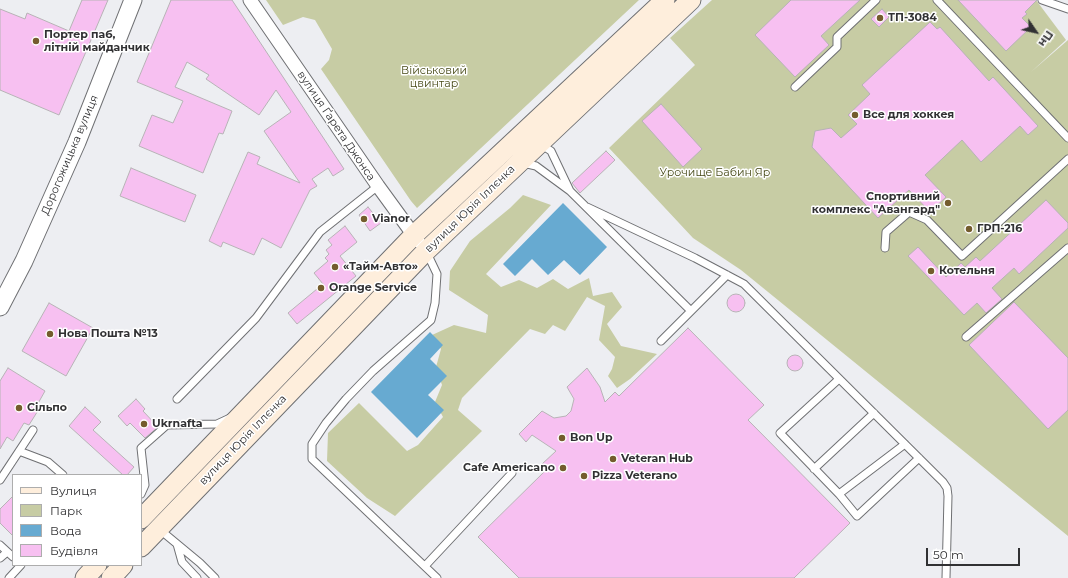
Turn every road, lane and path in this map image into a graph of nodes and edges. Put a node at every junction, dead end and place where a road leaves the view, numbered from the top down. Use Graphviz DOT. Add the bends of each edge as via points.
graph roads {
  1 [pos="132,0"];
  2 [pos="250,0"];
  3 [pos="665,0"];
  4 [pos="691,0"];
  5 [pos="876,0"];
  6 [pos="937,0"];
  7 [pos="1042,0"];
  8 [pos="1068,9"];
  9 [pos="795,87"];
  10 [pos="1068,138"];
  11 [pos="538,144"];
  12 [pos="1068,159"];
  13 [pos="519,163"];
  14 [pos="378,186"];
  15 [pos="570,191"];
  16 [pos="587,207"];
  17 [pos="414,235"];
  18 [pos="885,248"];
  19 [pos="1068,248"];
  20 [pos="426,251"];
  21 [pos="727,275"];
  22 [pos="1,303"];
  23 [pos="690,311"];
  24 [pos="966,337"];
  25 [pos="660,341"];
  26 [pos="839,379"];
  27 [pos="178,399"];
  28 [pos="245,411"];
  29 [pos="874,413"];
  30 [pos="33,430"];
  31 [pos="904,444"];
  32 [pos="19,451"];
  33 [pos="919,458"];
  34 [pos="814,469"];
  35 [pos="62,474"];
  36 [pos="512,474"];
  37 [pos="0,480"];
  38 [pos="142,492"];
  39 [pos="839,494"];
  40 [pos="142,519"];
  41 [pos="158,528"];
  42 [pos="177,544"];
  43 [pos="0,545"];
  44 [pos="142,545"];
  45 [pos="7,552"];
  46 [pos="12,556"];
  47 [pos="0,558"];
  48 [pos="20,566"];
  49 [pos="96,566"];
  50 [pos="122,566"];
  51 [pos="425,566"];
  52 [pos="9,578"];
  53 [pos="85,578"];
  54 [pos="111,578"];
  55 [pos="197,578"];
  56 [pos="215,578"];
  57 [pos="437,578"];
  58 [pos="946,578"];
  1 -- 22 [label="street, Дорогожицька вулиця" via="77,142 24,261"];
  2 -- 14 [label="street, вулиця Ґарета Джонса"];
  3 -- 17 [label="main road, вулиця Юрія Іллєнка"];
  4 -- 11 [label="main road, вулиця Юрія Іллєнка"];
  5 -- 9 [label="lane" via="837,37 837,47"];
  6 -- 10 [label="lane"];
  7 -- 8 [label="lane"];
  11 -- 13 [label="main road, вулиця Юрія Іллєнка"];
  11 -- 15 [label="lane" via="551,151"];
  12 -- 18 [label="lane" via="962,256 927,220 909,212 886,232"];
  13 -- 15 [label="lane" via="536,166"];
  13 -- 20 [label="main road, вулиця Юрія Іллєнка"];
  14 -- 17 [label="street, вулиця Ґарета Джонса"];
  14 -- 27 [label="lane" via="320,232 256,318"];
  15 -- 16 [label="lane"];
  16 -- 21 [label="lane"];
  16 -- 23 [label="lane"];
  17 -- 20 [label="street, вулиця Ґарета Джонса"];
  17 -- 28 [label="main road, вулиця Юрія Іллєнка"];
  19 -- 24 [label="lane"];
  20 -- 41 [label="main road, вулиця Юрія Іллєнка"];
  20 -- 51 [label="lane" via="437,274 431,320 393,352 346,399 312,444 312,459"];
  21 -- 23 [label="lane"];
  21 -- 26 [label="lane" via="744,284"];
  23 -- 25 [label="lane"];
  26 -- 29 [label="lane"];
  26 -- 34 [label="lane" via="780,433"];
  28 -- 38 [label="lane" via="217,424 167,425 141,448 145,485"];
  28 -- 40 [label="main road, вулиця Юрія Іллєнка"];
  29 -- 31 [label="lane"];
  29 -- 34 [label="lane"];
  30 -- 32 [label="lane"];
  31 -- 33 [label="lane"];
  31 -- 39 [label="lane"];
  32 -- 35 [label="lane" via="48,462"];
  32 -- 37 [label="lane"];
  33 -- 39 [label="lane" via="857,516"];
  33 -- 58 [label="lane" via="947,488"];
  34 -- 39 [label="lane"];
  36 -- 51 [label="lane"];
  41 -- 42 [label="lane"];
  41 -- 44 [label="main road, вулиця Юрія Іллєнка"];
  42 -- 55 [label="lane" via="182,562"];
  42 -- 56 [label="lane"];
  43 -- 45 [label="lane"];
  45 -- 46 [label="lane"];
  45 -- 47 [label="lane"];
  48 -- 52 [label="lane"];
  49 -- 53 [label="main road"];
  50 -- 54 [label="main road"];
  51 -- 57 [label="lane"];
}
